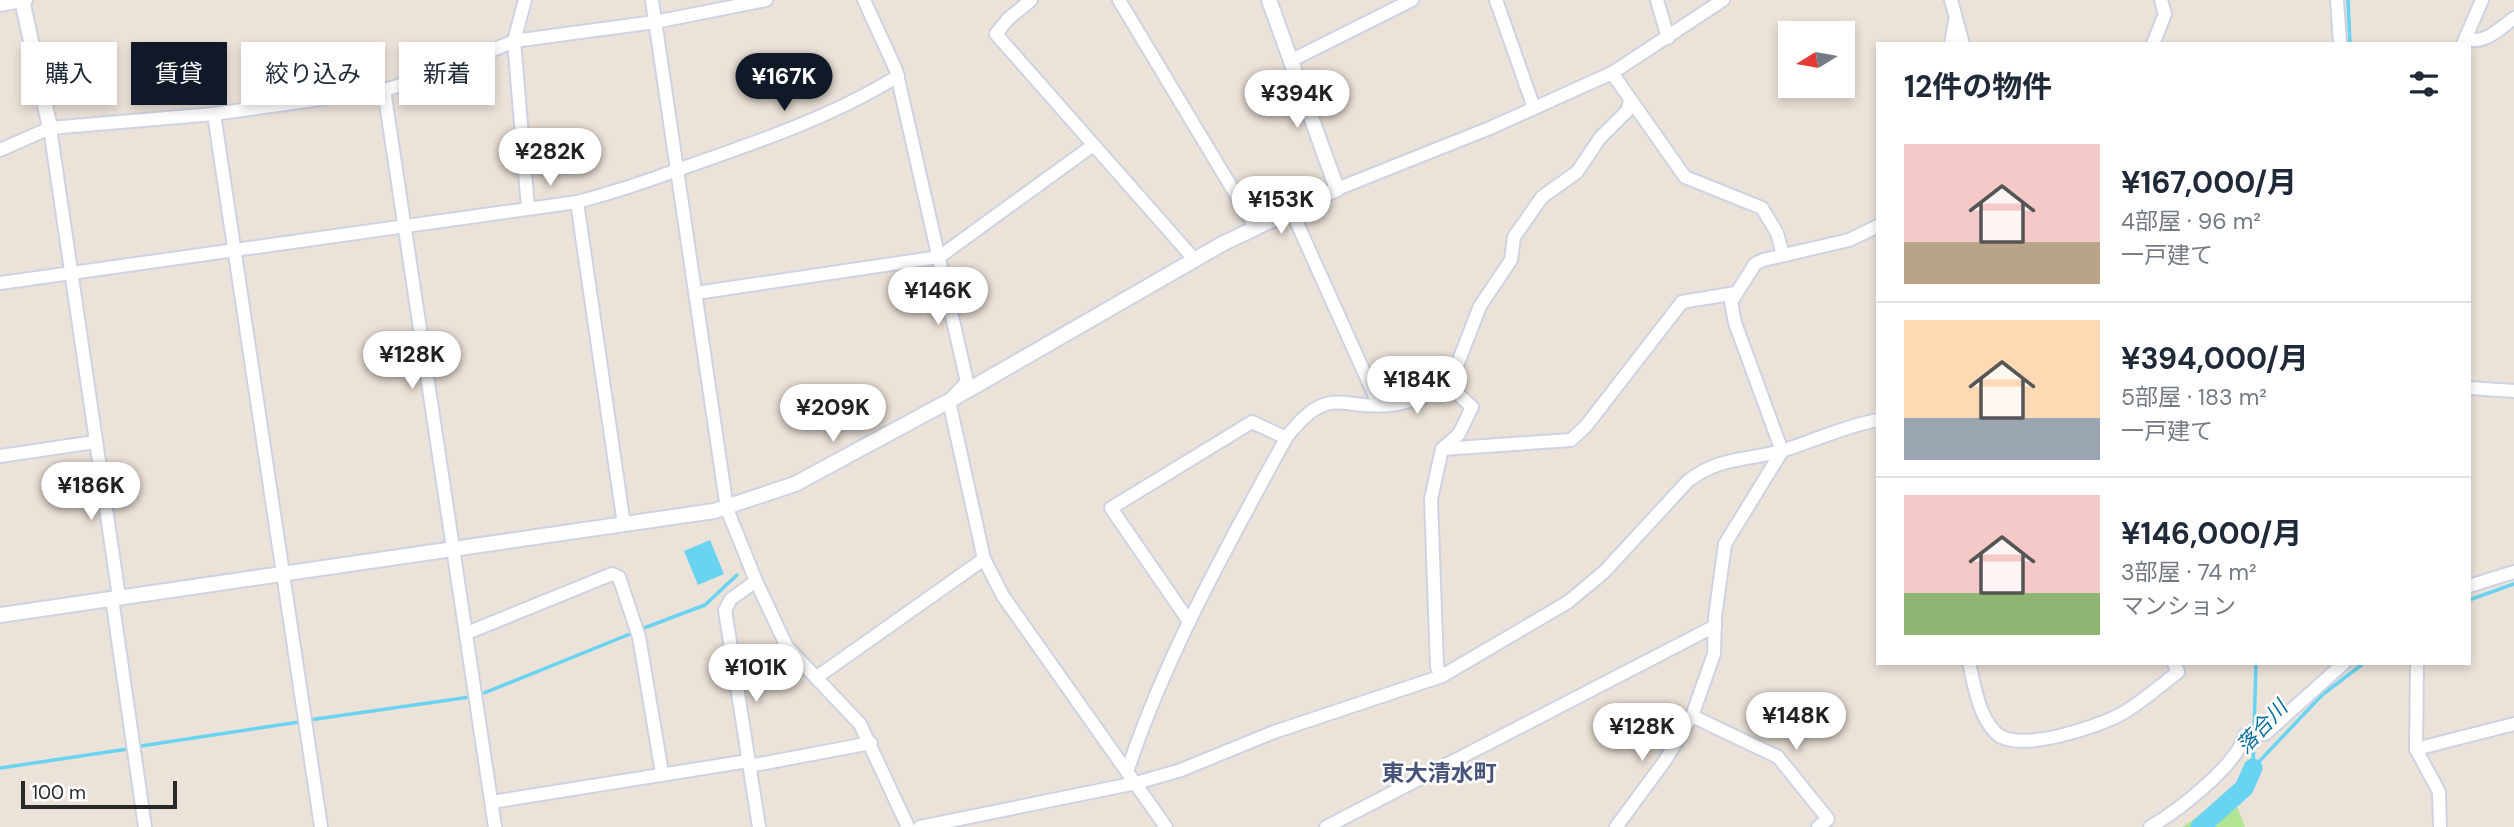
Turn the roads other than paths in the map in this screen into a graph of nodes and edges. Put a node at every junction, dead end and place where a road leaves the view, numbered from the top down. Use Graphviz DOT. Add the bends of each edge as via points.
graph roads {
  1 [pos="23,0"];
  2 [pos="525,0"];
  3 [pos="652,0"];
  4 [pos="766,0"];
  5 [pos="864,0"];
  6 [pos="1031,0"];
  7 [pos="1119,0"];
  8 [pos="1269,0"];
  9 [pos="1412,0"];
  10 [pos="1496,0"];
  11 [pos="1657,0"];
  12 [pos="1723,0"];
  13 [pos="1951,0"];
  14 [pos="2161,0"];
  15 [pos="2337,0"];
  16 [pos="2482,0"];
  17 [pos="0,5"];
  18 [pos="1956,17"];
  19 [pos="2514,18"];
  20 [pos="655,22"];
  21 [pos="1668,38"];
  22 [pos="514,41"];
  23 [pos="2464,41"];
  24 [pos="1951,42"];
  25 [pos="1962,42"];
  26 [pos="2155,42"];
  27 [pos="2340,42"];
  28 [pos="1292,60"];
  29 [pos="1612,73"];
  30 [pos="898,76"];
  31 [pos="385,90"];
  32 [pos="385,96"];
  33 [pos="1630,101"];
  34 [pos="278,105"];
  35 [pos="1534,108"];
  36 [pos="214,114"];
  37 [pos="50,128"];
  38 [pos="1092,146"];
  39 [pos="0,150"];
  40 [pos="679,170"];
  41 [pos="1337,189"];
  42 [pos="577,202"];
  43 [pos="528,208"];
  44 [pos="1292,212"];
  45 [pos="405,226"];
  46 [pos="1876,227"];
  47 [pos="1256,228"];
  48 [pos="234,251"];
  49 [pos="1783,255"];
  50 [pos="939,257"];
  51 [pos="1194,258"];
  52 [pos="70,274"];
  53 [pos="0,283"];
  54 [pos="1737,292"];
  55 [pos="696,293"];
  56 [pos="1448,386"];
  57 [pos="2471,388"];
  58 [pos="2514,391"];
  59 [pos="949,401"];
  60 [pos="1378,403"];
  61 [pos="1876,420"];
  62 [pos="1286,438"];
  63 [pos="95,442"];
  64 [pos="1442,450"];
  65 [pos="1782,451"];
  66 [pos="0,456"];
  67 [pos="727,509"];
  68 [pos="624,525"];
  69 [pos="452,551"];
  70 [pos="984,559"];
  71 [pos="2514,572"];
  72 [pos="282,574"];
  73 [pos="756,582"];
  74 [pos="2471,585"];
  75 [pos="116,597"];
  76 [pos="0,615"];
  77 [pos="1188,620"];
  78 [pos="1715,626"];
  79 [pos="467,633"];
  80 [pos="1969,665"];
  81 [pos="2175,665"];
  82 [pos="2342,665"];
  83 [pos="2417,665"];
  84 [pos="1442,676"];
  85 [pos="817,677"];
  86 [pos="1692,716"];
  87 [pos="2514,724"];
  88 [pos="871,743"];
  89 [pos="2416,749"];
  90 [pos="748,763"];
  91 [pos="1127,772"];
  92 [pos="662,773"];
  93 [pos="1136,783"];
  94 [pos="492,802"];
  95 [pos="145,827"];
  96 [pos="321,827"];
  97 [pos="495,827"];
  98 [pos="759,827"];
  99 [pos="908,827"];
  100 [pos="920,827"];
  101 [pos="1166,827"];
  102 [pos="1326,827"];
  103 [pos="1616,827"];
  104 [pos="1818,827"];
  105 [pos="2150,827"];
  106 [pos="2440,827"];
  1 -- 17 [label="street"];
  1 -- 37 [label="street"];
  2 -- 22 [label="street"];
  3 -- 20 [label="street"];
  4 -- 20 [label="street"];
  5 -- 30 [label="street"];
  6 -- 38 [label="street" via="996,34"];
  7 -- 47 [label="street"];
  8 -- 28 [label="street"];
  9 -- 28 [label="street"];
  10 -- 35 [label="street"];
  11 -- 21 [label="street"];
  12 -- 21 [label="street"];
  13 -- 18 [label="street"];
  14 -- 26 [label="street" via="2165,14"];
  15 -- 27 [label="street"];
  16 -- 23 [label="street"];
  18 -- 24 [label="street"];
  18 -- 25 [label="street"];
  19 -- 23 [label="street" via="2487,38"];
  20 -- 22 [label="street"];
  20 -- 40 [label="street"];
  21 -- 29 [label="street"];
  22 -- 31 [label="street" via="435,75"];
  22 -- 43 [label="street"];
  28 -- 41 [label="street"];
  29 -- 33 [label="street"];
  29 -- 35 [label="street"];
  30 -- 40 [label="street" via="755,145"];
  30 -- 50 [label="street"];
  32 -- 45 [label="street"];
  33 -- 49 [label="street" via="1685,177 1762,208"];
  33 -- 56 [label="street" via="1627,111 1600,138 1577,172 1542,197 1514,237 1511,260 1480,306"];
  34 -- 36 [label="street"];
  35 -- 41 [label="street"];
  36 -- 37 [label="street"];
  36 -- 48 [label="street"];
  37 -- 39 [label="street"];
  37 -- 52 [label="street"];
  38 -- 50 [label="street"];
  38 -- 51 [label="street"];
  40 -- 42 [label="street"];
  40 -- 55 [label="street"];
  41 -- 44 [label="street"];
  42 -- 43 [label="street"];
  42 -- 68 [label="street"];
  43 -- 45 [label="street"];
  44 -- 47 [label="street"];
  44 -- 60 [label="street"];
  45 -- 48 [label="street"];
  45 -- 69 [label="street"];
  46 -- 49 [label="street" via="1849,240"];
  47 -- 51 [label="street"];
  48 -- 52 [label="street"];
  48 -- 72 [label="street"];
  49 -- 54 [label="street" via="1755,264"];
  50 -- 55 [label="street"];
  50 -- 59 [label="street" via="967,382"];
  51 -- 59 [label="street"];
  52 -- 53 [label="street"];
  52 -- 63 [label="street"];
  54 -- 64 [label="street" via="1682,302 1571,440"];
  54 -- 65 [label="street" via="1731,302 1735,323"];
  55 -- 67 [label="street"];
  56 -- 60 [label="street" via="1395,404"];
  56 -- 64 [label="street" via="1472,407 1459,434"];
  57 -- 58 [label="street"];
  59 -- 67 [label="street" via="795,484"];
  59 -- 70 [label="street"];
  60 -- 62 [label="street" via="1321,405 1304,414"];
  61 -- 65 [label="street"];
  62 -- 77 [label="street"];
  62 -- 77 [label="street" via="1252,422 1111,509"];
  63 -- 66 [label="street"];
  63 -- 75 [label="street"];
  64 -- 84 [label="street" via="1431,499 1437,667"];
  65 -- 78 [label="street" via="1727,537"];
  65 -- 84 [label="street" via="1717,462 1703,469 1604,572 1568,602"];
  67 -- 68 [label="street"];
  67 -- 73 [label="street"];
  68 -- 69 [label="street"];
  69 -- 72 [label="street"];
  69 -- 79 [label="street"];
  70 -- 85 [label="street"];
  70 -- 91 [label="street" via="1003,596"];
  71 -- 74 [label="street"];
  72 -- 75 [label="street"];
  72 -- 96 [label="street"];
  73 -- 85 [label="street" via="787,647"];
  73 -- 90 [label="street" via="731,599 725,610"];
  75 -- 76 [label="street"];
  75 -- 95 [label="street"];
  77 -- 91 [label="street" via="1147,712"];
  78 -- 86 [label="street" via="1714,654"];
  78 -- 102 [label="street"];
  79 -- 92 [label="street" via="611,574 619,577 639,636"];
  79 -- 94 [label="street"];
  80 -- 81 [label="street" via="1980,708 1997,734 2012,741 2080,731 2120,715 2178,672"];
  82 -- 105 [label="street" via="2256,736 2245,735 2241,748 2197,792"];
  83 -- 89 [label="street"];
  84 -- 93 [label="street"];
  85 -- 88 [label="street" via="860,724"];
  86 -- 103 [label="street"];
  86 -- 104 [label="street" via="1778,757 1828,819"];
  87 -- 89 [label="street"];
  88 -- 90 [label="street"];
  88 -- 99 [label="street"];
  89 -- 106 [label="street" via="2438,792"];
  90 -- 92 [label="street"];
  90 -- 98 [label="street"];
  91 -- 93 [label="street"];
  92 -- 94 [label="street"];
  93 -- 100 [label="street"];
  93 -- 101 [label="street"];
  94 -- 97 [label="street"];
}
